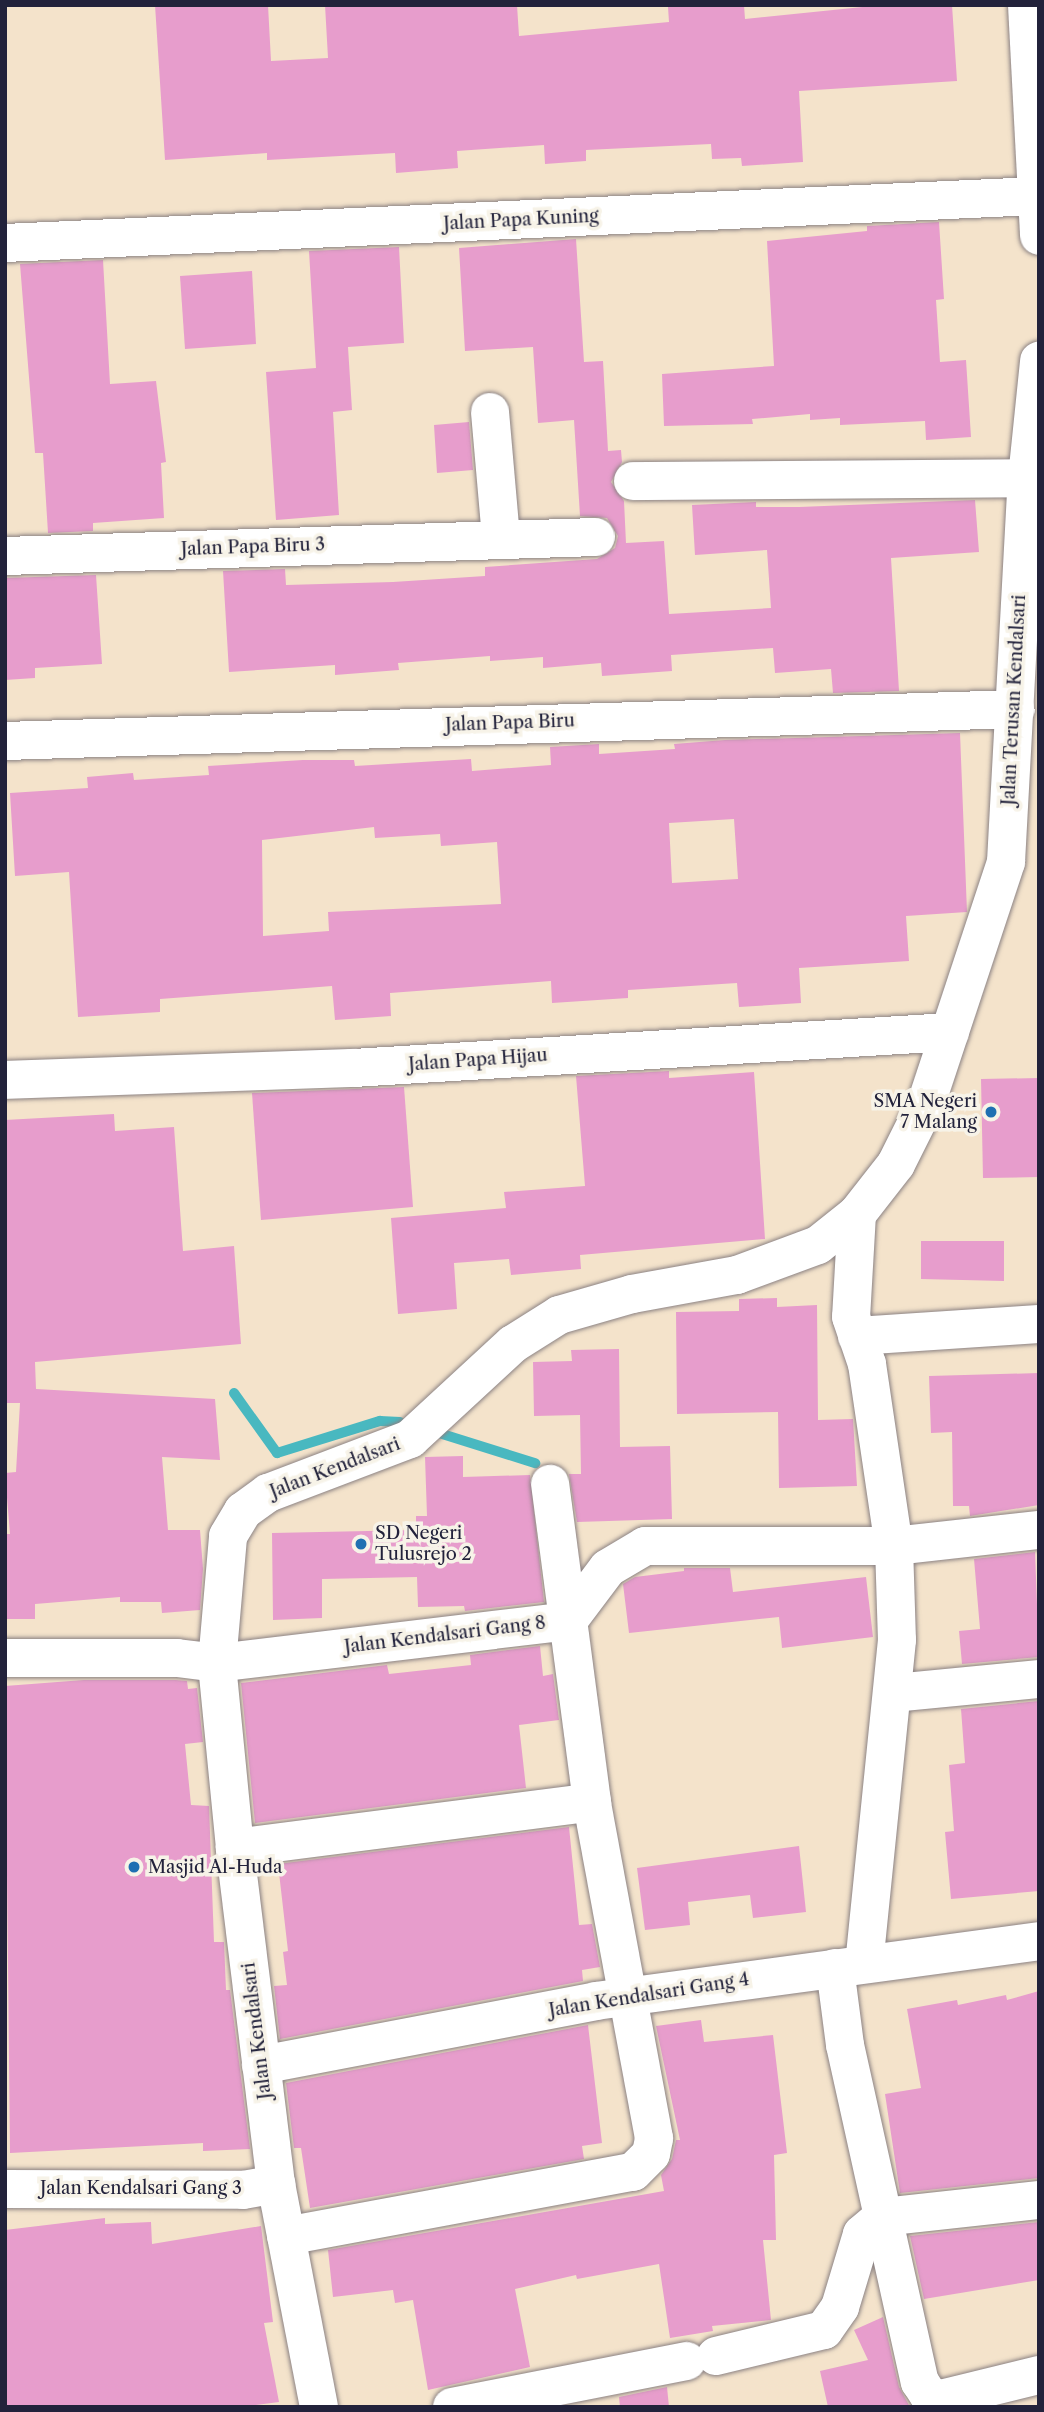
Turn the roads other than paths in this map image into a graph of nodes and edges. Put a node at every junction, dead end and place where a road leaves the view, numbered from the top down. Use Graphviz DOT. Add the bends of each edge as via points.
graph roads {
  1 [pos="1027,5"];
  2 [pos="1037,196"];
  3 [pos="1039,236"];
  4 [pos="5,243"];
  5 [pos="1039,361"];
  6 [pos="490,412"];
  7 [pos="1033,478"];
  8 [pos="633,481"];
  9 [pos="596,537"];
  10 [pos="501,539"];
  11 [pos="5,556"];
  12 [pos="1015,709"];
  13 [pos="5,741"];
  14 [pos="1023,862"];
  15 [pos="950,1032"];
  16 [pos="5,1080"];
  17 [pos="857,1214"];
  18 [pos="1039,1324"];
  19 [pos="857,1336"];
  20 [pos="550,1484"];
  21 [pos="1039,1530"];
  22 [pos="894,1546"];
  23 [pos="568,1621"];
  24 [pos="5,1658"];
  25 [pos="217,1662"];
  26 [pos="1039,1679"];
  27 [pos="893,1693"];
  28 [pos="592,1802"];
  29 [pos="235,1847"];
  30 [pos="1039,1941"];
  31 [pos="849,1966"];
  32 [pos="630,1997"];
  33 [pos="261,2065"];
  34 [pos="276,2184"];
  35 [pos="5,2189"];
  36 [pos="1039,2200"];
  37 [pos="882,2217"];
  38 [pos="286,2236"];
  39 [pos="1039,2375"];
  40 [pos="319,2407"];
  41 [pos="452,2407"];
  1 -- 2 [label="street"];
  2 -- 3 [label="street"];
  2 -- 4 [label="street, Jalan Papa Kuning"];
  5 -- 7 [label="street, Jalan Terusan Kendalsari"];
  6 -- 10 [label="street"];
  7 -- 8 [label="street"];
  7 -- 12 [label="street, Jalan Terusan Kendalsari"];
  9 -- 10 [label="street, Jalan Papa Biru 3"];
  10 -- 11 [label="street, Jalan Papa Biru 3"];
  12 -- 13 [label="street, Jalan Papa Biru"];
  12 -- 14 [label="street, Jalan Terusan Kendalsari"];
  14 -- 15 [label="street, Jalan Terusan Kendalsari"];
  15 -- 16 [label="street, Jalan Papa Hijau" via="353,1068"];
  15 -- 17 [label="street, Jalan Kendalsari" via="909,1145"];
  17 -- 19 [label="street" via="850,1317"];
  17 -- 25 [label="street, Jalan Kendalsari" via="817,1245 782,1261 737,1275 585,1305 559,1315 513,1344 410,1439 287,1483 260,1499 243,1511 228,1536"];
  18 -- 19 [label="street"];
  19 -- 22 [label="street" via="867,1364"];
  20 -- 23 [label="street"];
  21 -- 22 [label="street, Jalan Kendalsari Gang 8"];
  22 -- 23 [label="street, Jalan Kendalsari Gang 8" via="645,1546 624,1555 598,1577"];
  22 -- 27 [label="street" via="897,1640"];
  23 -- 25 [label="street, Jalan Kendalsari Gang 8"];
  23 -- 28 [label="street"];
  24 -- 25 [label="street, Jalan Kendalsari Gang 8"];
  25 -- 29 [label="street, Jalan Kendalsari"];
  26 -- 27 [label="street"];
  27 -- 31 [label="street"];
  28 -- 29 [label="street"];
  28 -- 32 [label="street"];
  29 -- 33 [label="street, Jalan Kendalsari"];
  30 -- 31 [label="street, Jalan Kendalsari Gang 4"];
  31 -- 32 [label="street, Jalan Kendalsari Gang 4"];
  31 -- 37 [label="street" via="845,2045"];
  32 -- 33 [label="street, Jalan Kendalsari Gang 4"];
  32 -- 38 [label="street" via="654,2138 645,2164 633,2172"];
  33 -- 34 [label="street, Jalan Kendalsari"];
  34 -- 35 [label="street, Jalan Kendalsari Gang 3" via="243,2190"];
  34 -- 38 [label="street, Jalan Kendalsari"];
  36 -- 37 [label="street"];
  37 -- 39 [label="street" via="920,2382 929,2396 941,2399"];
  37 -- 41 [label="street" via="862,2234 840,2306 824,2330"];
  38 -- 40 [label="street, Jalan Kendalsari"];
}
